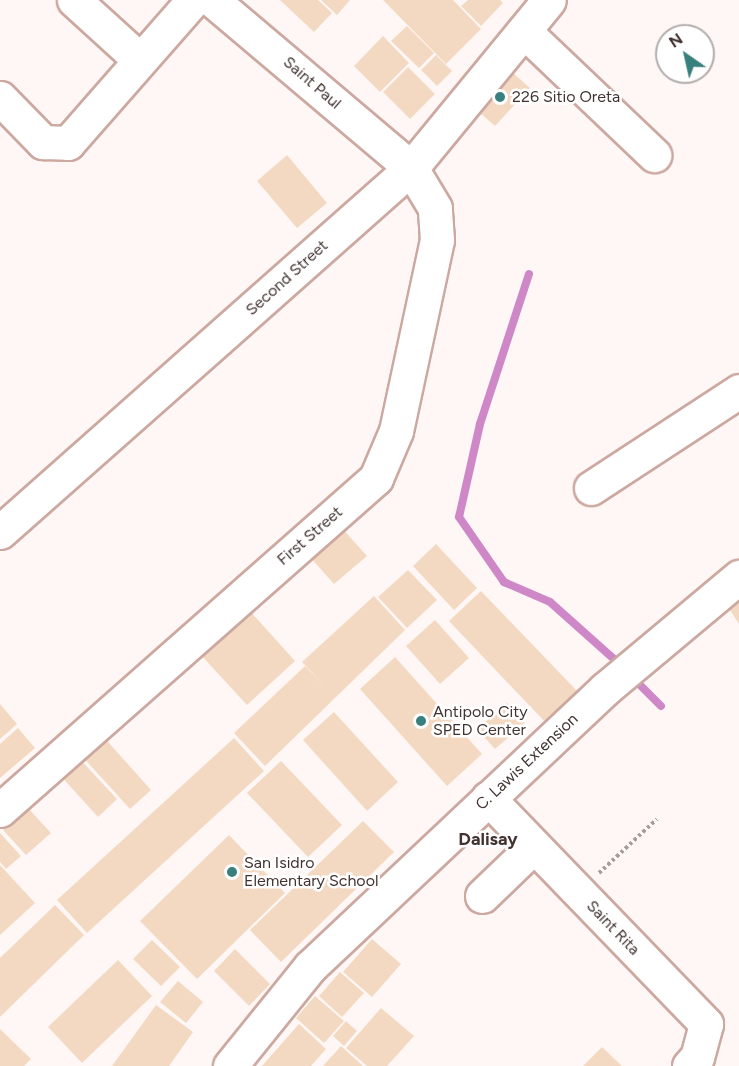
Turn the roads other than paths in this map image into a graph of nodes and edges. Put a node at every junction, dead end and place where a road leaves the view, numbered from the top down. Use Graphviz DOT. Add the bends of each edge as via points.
graph roads {
  1 [pos="74,0"];
  2 [pos="193,0"];
  3 [pos="212,0"];
  4 [pos="549,0"];
  5 [pos="524,31"];
  6 [pos="140,60"];
  7 [pos="0,98"];
  8 [pos="654,155"];
  9 [pos="411,168"];
  10 [pos="739,391"];
  11 [pos="591,488"];
  12 [pos="0,532"];
  13 [pos="739,577"];
  14 [pos="488,798"];
  15 [pos="0,810"];
  16 [pos="534,846"];
  17 [pos="482,896"];
  18 [pos="230,1066"];
  19 [pos="689,1066"];
  1 -- 6 [label="street"];
  2 -- 6 [label="street"];
  3 -- 9 [label="street, Saint Paul"];
  4 -- 5 [label="street, Second Street"];
  5 -- 8 [label="street"];
  5 -- 9 [label="street, Second Street"];
  6 -- 7 [label="street" via="68,143 43,142"];
  9 -- 12 [label="street, Second Street"];
  9 -- 15 [label="street, First Street" via="435,208 437,240 396,431 376,478"];
  10 -- 11 [label="street"];
  13 -- 14 [label="street, C. Lawis Extension" via="659,641"];
  14 -- 16 [label="street, Saint Rita"];
  14 -- 18 [label="street, C. Lawis Extension" via="310,966"];
  16 -- 17 [label="street"];
  16 -- 19 [label="street, Saint Rita" via="706,1024 697,1057"];
}
